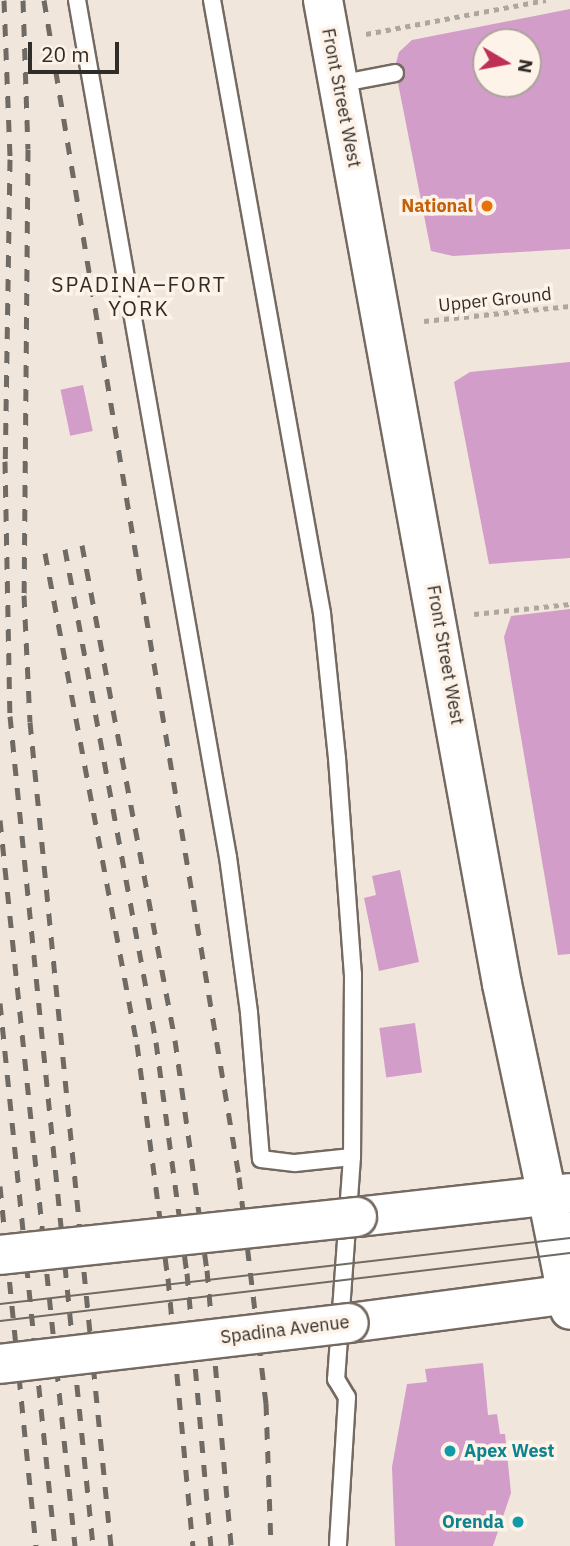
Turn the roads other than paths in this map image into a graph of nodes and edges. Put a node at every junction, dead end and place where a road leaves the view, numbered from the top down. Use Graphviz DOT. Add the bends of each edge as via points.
graph roads {
  1 [pos="77,0"];
  2 [pos="212,0"];
  3 [pos="323,0"];
  4 [pos="395,73"];
  5 [pos="338,84"];
  6 [pos="352,1157"];
  7 [pos="558,1194"];
  8 [pos="0,1255"];
  9 [pos="569,1300"];
  10 [pos="0,1364"];
  11 [pos="338,1546"];
  1 -- 6 [label="lane" via="228,858 249,1013 261,1159 295,1163"];
  2 -- 6 [label="lane" via="322,612 353,974"];
  3 -- 5 [label="main road, Front Street West"];
  4 -- 5 [label="lane"];
  5 -- 7 [label="main road, Front Street West" via="502,984"];
  6 -- 11 [label="lane" via="336,1379 346,1397"];
  7 -- 8 [label="main road, bridge"];
  7 -- 9 [label="main road, Front Street West"];
  9 -- 10 [label="main road, Spadina Avenue, bridge"];
}
